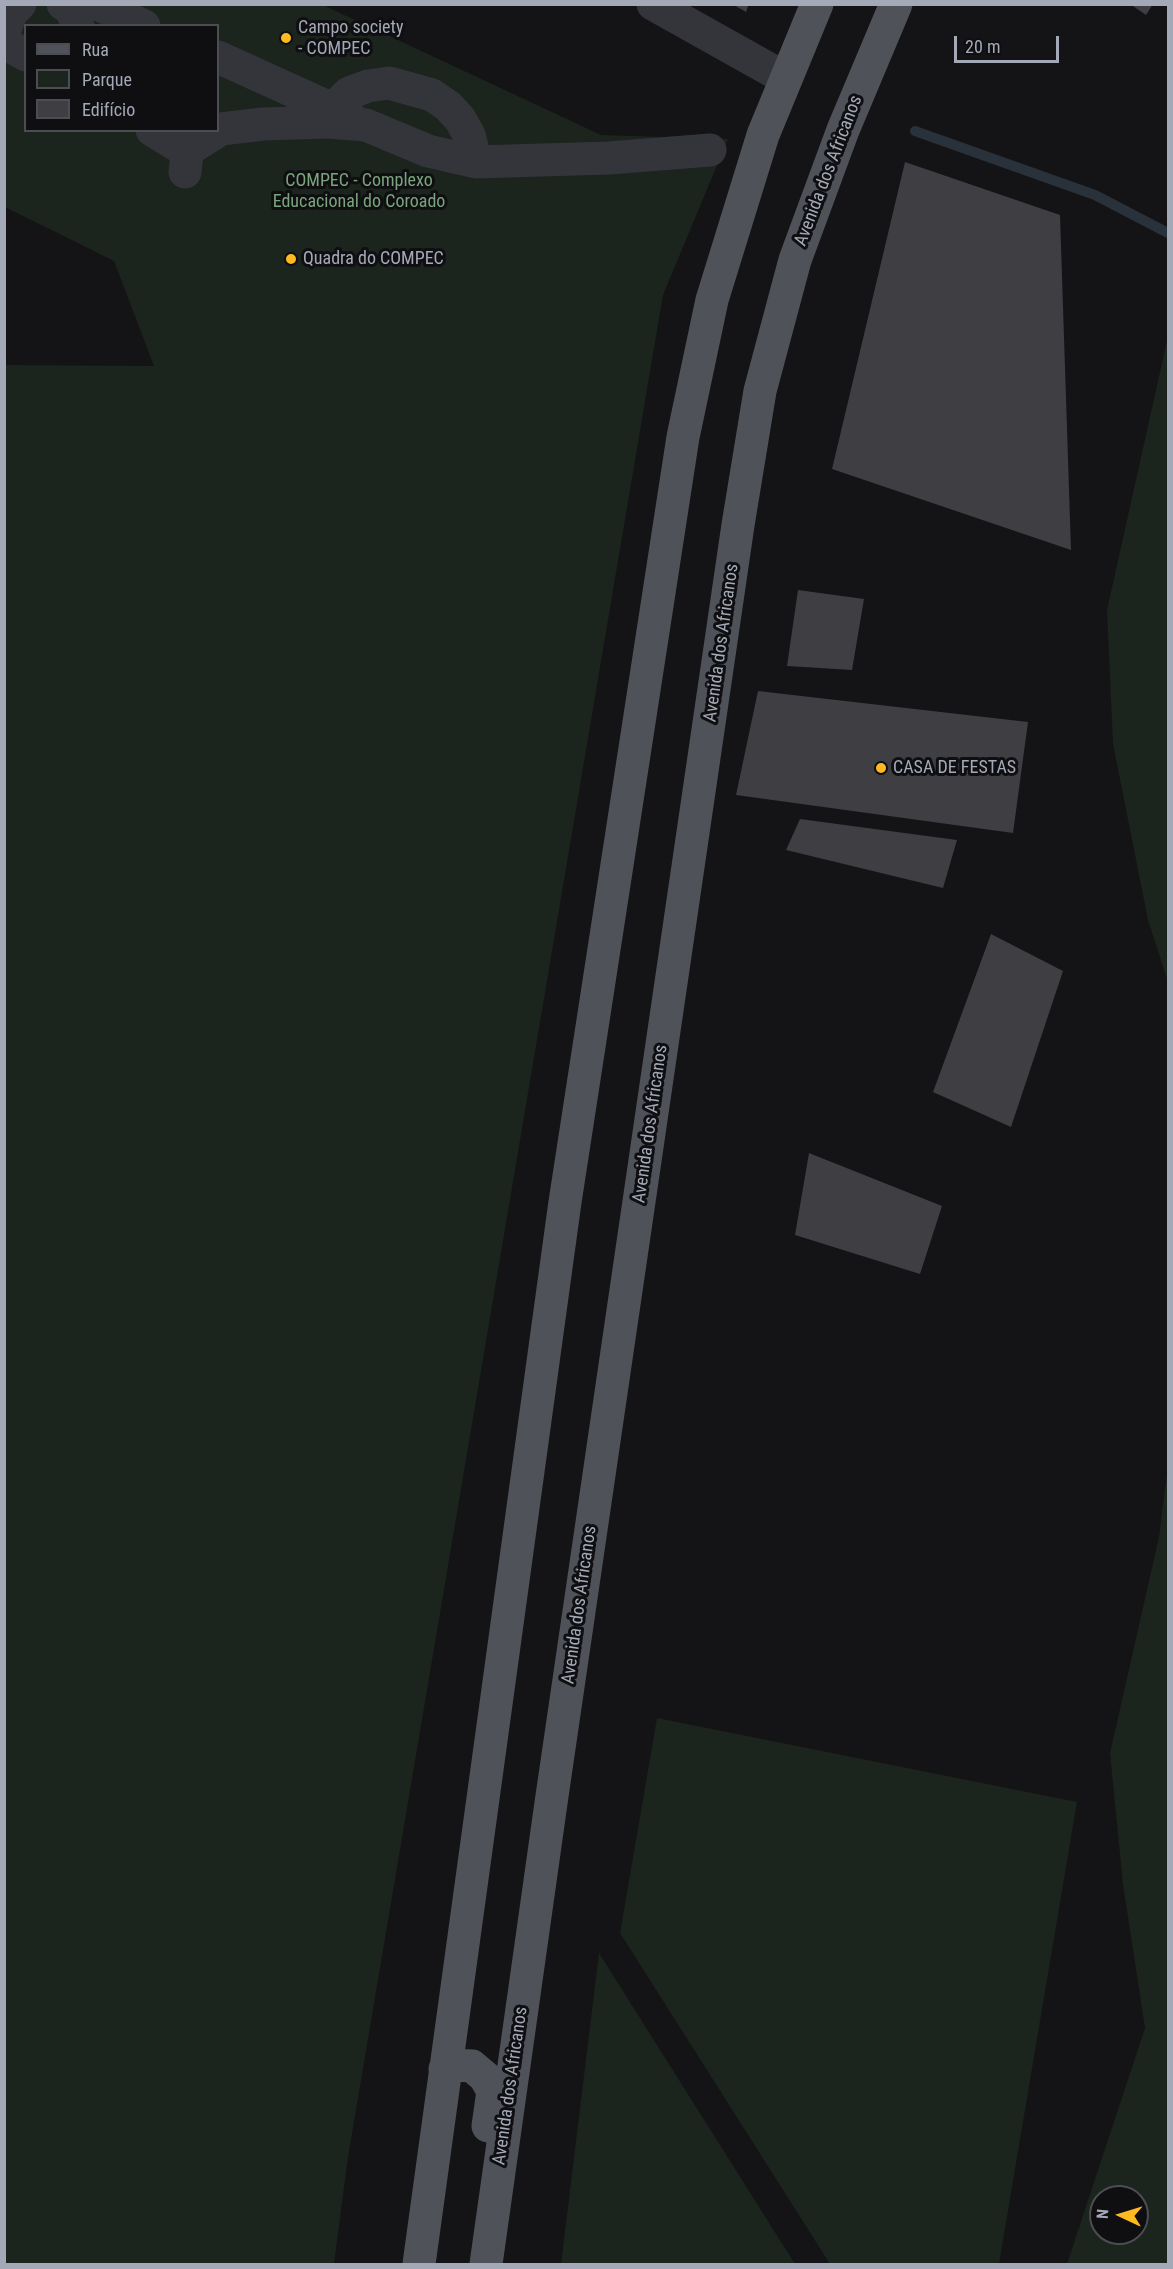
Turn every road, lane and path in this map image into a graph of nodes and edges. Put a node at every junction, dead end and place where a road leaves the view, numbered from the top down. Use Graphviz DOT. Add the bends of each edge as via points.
graph roads {
  1 [pos="63,4"];
  2 [pos="98,4"];
  3 [pos="653,4"];
  4 [pos="817,4"];
  5 [pos="896,4"];
  6 [pos="77,24"];
  7 [pos="140,24"];
  8 [pos="4,43"];
  9 [pos="24,54"];
  10 [pos="219,57"];
  11 [pos="786,78"];
  12 [pos="332,109"];
  13 [pos="366,125"];
  14 [pos="219,130"];
  15 [pos="155,132"];
  16 [pos="216,132"];
  17 [pos="710,150"];
  18 [pos="476,162"];
  19 [pos="445,2069"];
  20 [pos="487,2260"];
  21 [pos="419,2265"];
  1 -- 6 [label="street" via="71,9"];
  2 -- 7 [label="street"];
  3 -- 11 [label="street"];
  4 -- 11 [label="main road"];
  5 -- 20 [label="main road, Avenida dos Africanos" via="843,130 795,260 759,391"];
  8 -- 9 [label="street"];
  10 -- 12 [label="street"];
  11 -- 19 [label="main road" via="763,135 712,300 683,437 565,1202"];
  12 -- 13 [label="street"];
  12 -- 18 [label="street" via="349,93 389,83 432,95 460,119 470,135"];
  13 -- 14 [label="street" via="263,124"];
  13 -- 18 [label="street" via="428,152"];
  15 -- 16 [label="street" via="183,149 186,163 191,148"];
  17 -- 18 [label="street"];
  19 -- 20 [label="main road" via="472,2066 493,2091 478,2199"];
  19 -- 21 [label="main road"];
}
